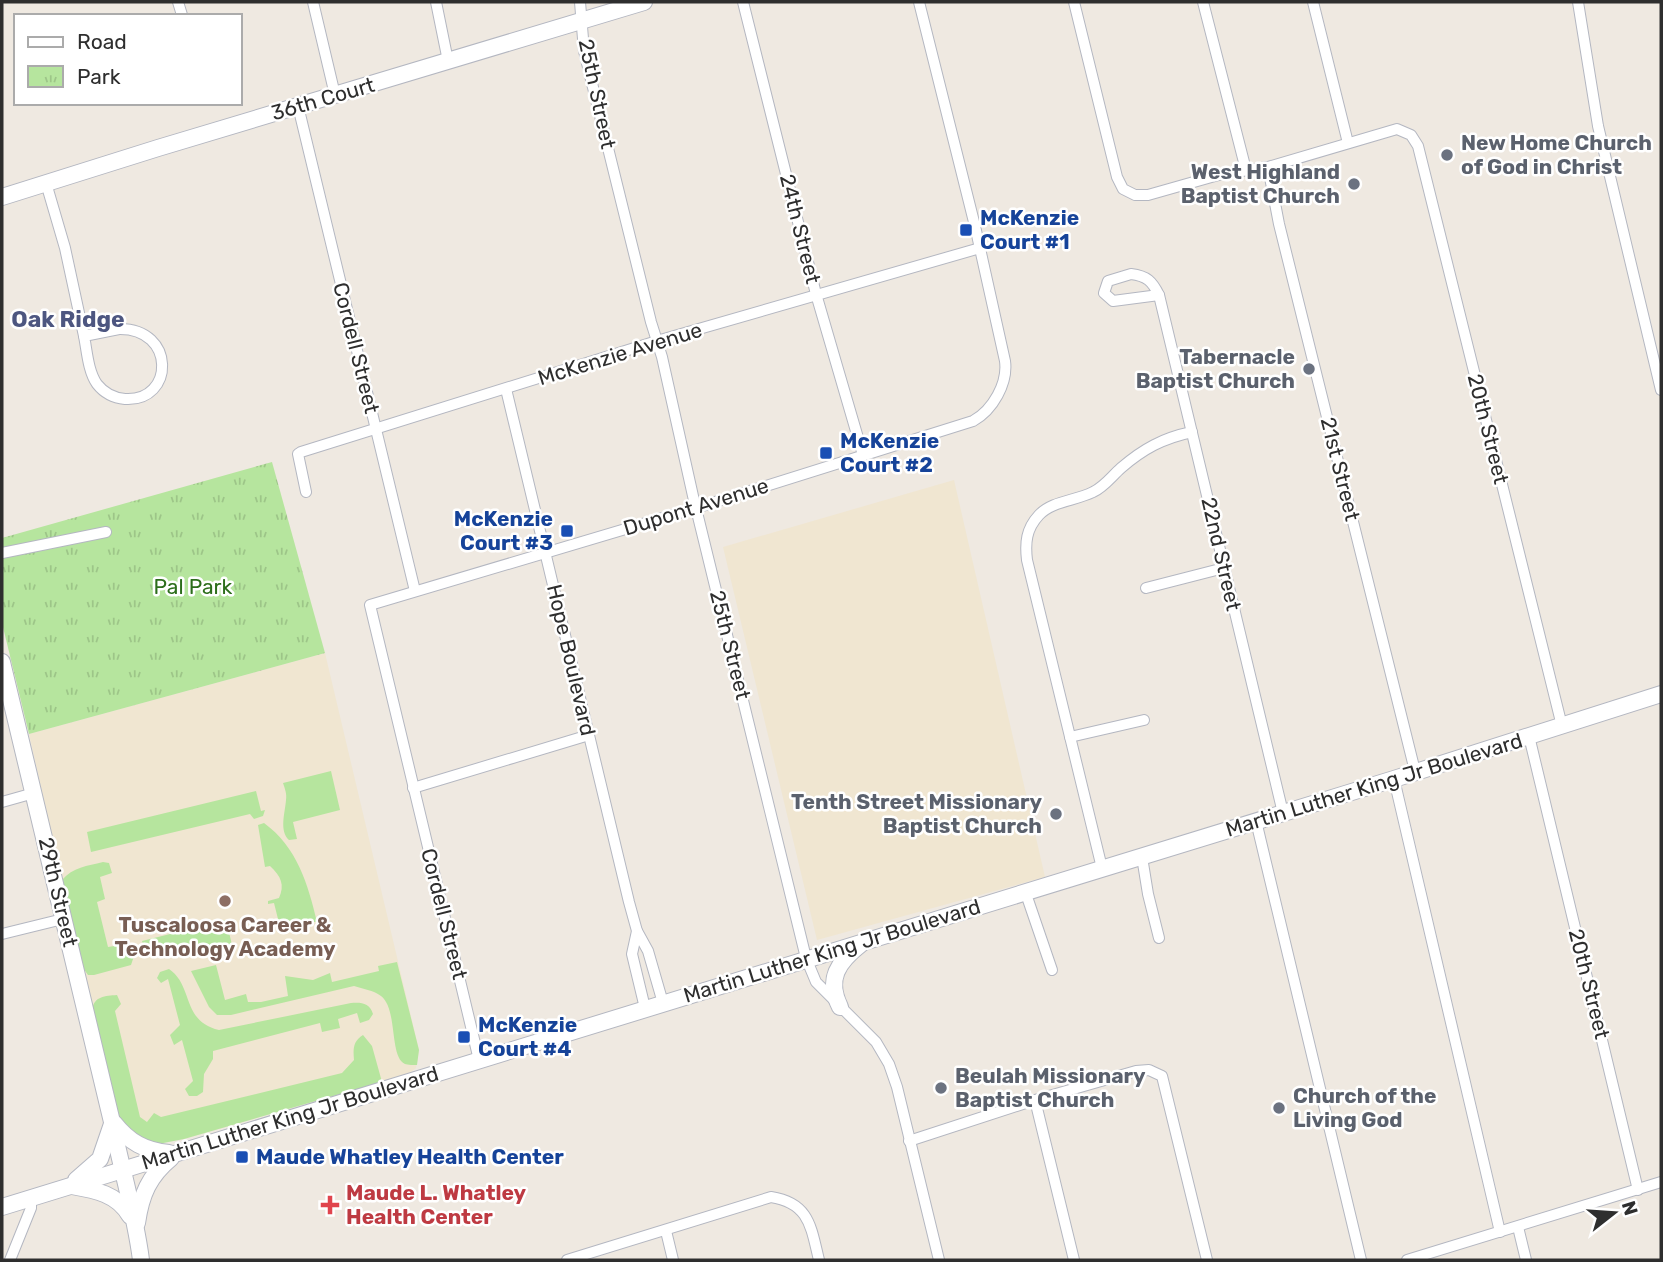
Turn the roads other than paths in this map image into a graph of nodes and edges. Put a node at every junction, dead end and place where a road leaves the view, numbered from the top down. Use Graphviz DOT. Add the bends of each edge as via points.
graph roads {
  1 [pos="313,2"];
  2 [pos="436,2"];
  3 [pos="580,2"];
  4 [pos="644,2"];
  5 [pos="743,2"];
  6 [pos="919,2"];
  7 [pos="1074,2"];
  8 [pos="1203,2"];
  9 [pos="1313,2"];
  10 [pos="1578,2"];
  11 [pos="583,22"];
  12 [pos="448,61"];
  13 [pos="335,95"];
  14 [pos="298,106"];
  15 [pos="1348,143"];
  16 [pos="1268,167"];
  17 [pos="1246,170"];
  18 [pos="46,183"];
  19 [pos="2,197"];
  20 [pos="980,248"];
  21 [pos="816,294"];
  22 [pos="1159,295"];
  23 [pos="84,336"];
  24 [pos="657,341"];
  25 [pos="506,389"];
  26 [pos="1661,390"];
  27 [pos="376,428"];
  28 [pos="1192,432"];
  29 [pos="863,455"];
  30 [pos="306,492"];
  31 [pos="696,508"];
  32 [pos="106,532"];
  33 [pos="2,552"];
  34 [pos="545,552"];
  35 [pos="1224,568"];
  36 [pos="1146,588"];
  37 [pos="415,591"];
  38 [pos="370,605"];
  39 [pos="2,662"];
  40 [pos="4,679"];
  41 [pos="1661,694"];
  42 [pos="1144,720"];
  43 [pos="1562,726"];
  44 [pos="589,735"];
  45 [pos="1529,736"];
  46 [pos="1070,737"];
  47 [pos="1415,771"];
  48 [pos="1394,779"];
  49 [pos="414,788"];
  50 [pos="34,793"];
  51 [pos="2,802"];
  52 [pos="1283,813"];
  53 [pos="1256,821"];
  54 [pos="1142,856"];
  55 [pos="1102,868"];
  56 [pos="1025,891"];
  57 [pos="63,919"];
  58 [pos="637,931"];
  59 [pos="2,933"];
  60 [pos="1159,938"];
  61 [pos="866,940"];
  62 [pos="806,958"];
  63 [pos="1052,970"];
  64 [pos="663,1003"];
  65 [pos="840,1007"];
  66 [pos="645,1008"];
  67 [pos="479,1060"];
  68 [pos="1035,1100"];
  69 [pos="112,1122"];
  70 [pos="909,1141"];
  71 [pos="177,1153"];
  72 [pos="121,1170"];
  73 [pos="1661,1182"];
  74 [pos="69,1186"];
  75 [pos="1638,1190"];
  76 [pos="31,1198"];
  77 [pos="2,1207"];
  78 [pos="1518,1227"];
  79 [pos="137,1229"];
  80 [pos="666,1231"];
  81 [pos="1500,1232"];
  82 [pos="10,1260"];
  83 [pos="141,1260"];
  84 [pos="567,1260"];
  85 [pos="673,1260"];
  86 [pos="819,1260"];
  87 [pos="939,1260"];
  88 [pos="1074,1260"];
  89 [pos="1207,1260"];
  90 [pos="1361,1260"];
  91 [pos="1407,1260"];
  92 [pos="1526,1260"];
  1 -- 13 [label="street"];
  2 -- 12 [label="street"];
  3 -- 11 [label="street, 25th Street"];
  4 -- 11 [label="main road, 36th Court"];
  5 -- 21 [label="street, 24th Street"];
  6 -- 20 [label="street"];
  7 -- 17 [label="street" via="1123,189 1148,195"];
  8 -- 17 [label="street"];
  9 -- 15 [label="street"];
  10 -- 26 [label="street" via="1598,126"];
  11 -- 12 [label="main road, 36th Court"];
  11 -- 24 [label="street, 25th Street" via="584,51"];
  12 -- 13 [label="main road, 36th Court"];
  13 -- 14 [label="main road, 36th Court"];
  14 -- 18 [label="main road, 36th Court"];
  14 -- 27 [label="street, Cordell Street"];
  15 -- 16 [label="street"];
  15 -- 43 [label="street, 20th Street" via="1397,129 1411,135 1418,146"];
  16 -- 17 [label="street"];
  16 -- 47 [label="street, 21st Street"];
  18 -- 19 [label="main road, 36th Court"];
  18 -- 23 [label="street"];
  20 -- 21 [label="street, McKenzie Avenue"];
  20 -- 29 [label="street, Dupont Avenue" via="1005,361 1004,382 988,409 973,421"];
  21 -- 24 [label="street, McKenzie Avenue"];
  21 -- 29 [label="street, 24th Street"];
  22 -- 22 [label="street" via="1143,275 1131,274 1108,281 1104,293 1113,301"];
  22 -- 28 [label="street, 22nd Street"];
  23 -- 23 [label="street" via="92,373 107,393 118,398 143,396 161,377 161,352 154,341 133,329"];
  24 -- 25 [label="street, McKenzie Avenue"];
  24 -- 31 [label="street, 25th Street"];
  25 -- 27 [label="street, McKenzie Avenue"];
  25 -- 34 [label="street, Hope Boulevard"];
  27 -- 30 [label="street, McKenzie Avenue" via="298,454"];
  27 -- 37 [label="street, Cordell Street"];
  28 -- 35 [label="street, 22nd Street"];
  28 -- 46 [label="street" via="1148,447 1100,489 1041,512 1027,535 1027,560"];
  29 -- 31 [label="street, Dupont Avenue"];
  31 -- 34 [label="street, Dupont Avenue"];
  31 -- 62 [label="street, 25th Street"];
  32 -- 33 [label="street"];
  34 -- 37 [label="street, Dupont Avenue"];
  34 -- 44 [label="street, Hope Boulevard"];
  35 -- 36 [label="street"];
  35 -- 52 [label="street, 22nd Street"];
  37 -- 38 [label="street, Dupont Avenue"];
  38 -- 49 [label="street, Cordell Street"];
  39 -- 40 [label="main road, 29th Street"];
  40 -- 50 [label="main road, 29th Street"];
  41 -- 43 [label="main road, Martin Luther King Jr Boulevard"];
  42 -- 46 [label="street"];
  43 -- 45 [label="main road, Martin Luther King Jr Boulevard"];
  44 -- 49 [label="street"];
  44 -- 58 [label="street, Hope Boulevard"];
  45 -- 47 [label="main road, Martin Luther King Jr Boulevard"];
  45 -- 75 [label="street, 20th Street"];
  46 -- 55 [label="street"];
  47 -- 48 [label="main road, Martin Luther King Jr Boulevard"];
  48 -- 52 [label="main road, Martin Luther King Jr Boulevard"];
  48 -- 81 [label="street"];
  49 -- 67 [label="street, Cordell Street"];
  50 -- 51 [label="street"];
  50 -- 57 [label="main road, 29th Street"];
  52 -- 53 [label="main road, Martin Luther King Jr Boulevard"];
  53 -- 54 [label="main road, Martin Luther King Jr Boulevard"];
  53 -- 90 [label="street"];
  54 -- 55 [label="main road, Martin Luther King Jr Boulevard"];
  54 -- 60 [label="street"];
  55 -- 56 [label="main road, Martin Luther King Jr Boulevard"];
  56 -- 61 [label="main road, Martin Luther King Jr Boulevard"];
  56 -- 63 [label="street"];
  57 -- 59 [label="street"];
  57 -- 69 [label="main road, 29th Street"];
  58 -- 64 [label="street, Hope Boulevard" via="648,951"];
  58 -- 66 [label="street, Hope Boulevard" via="632,954"];
  61 -- 62 [label="main road, Martin Luther King Jr Boulevard"];
  61 -- 65 [label="main road" via="836,973 833,993"];
  62 -- 64 [label="main road, Martin Luther King Jr Boulevard"];
  62 -- 65 [label="street, 25th Street" via="816,982"];
  64 -- 66 [label="main road, Martin Luther King Jr Boulevard"];
  65 -- 70 [label="street, 25th Street" via="868,1031 883,1052 897,1087"];
  66 -- 67 [label="main road, Martin Luther King Jr Boulevard"];
  67 -- 71 [label="main road, Martin Luther King Jr Boulevard"];
  68 -- 70 [label="street"];
  68 -- 88 [label="street"];
  68 -- 89 [label="street" via="1136,1071 1162,1076"];
  69 -- 71 [label="main road" via="143,1148"];
  69 -- 72 [label="main road, 29th Street"];
  69 -- 74 [label="main road" via="100,1159"];
  70 -- 87 [label="street, 25th Street"];
  71 -- 72 [label="main road, Martin Luther King Jr Boulevard"];
  71 -- 79 [label="main road" via="151,1177 139,1207"];
  72 -- 74 [label="main road, Martin Luther King Jr Boulevard"];
  72 -- 79 [label="main road, 29th Street"];
  73 -- 75 [label="street"];
  74 -- 76 [label="main road, Martin Luther King Jr Boulevard"];
  74 -- 79 [label="main road" via="111,1196 126,1209"];
  75 -- 78 [label="street"];
  76 -- 77 [label="main road, Martin Luther King Jr Boulevard"];
  76 -- 82 [label="street" via="31,1209"];
  78 -- 81 [label="street"];
  78 -- 92 [label="street"];
  79 -- 83 [label="main road"];
  80 -- 84 [label="street"];
  80 -- 85 [label="street"];
  80 -- 86 [label="street" via="771,1197 785,1199 806,1217"];
  81 -- 91 [label="street"];
}
